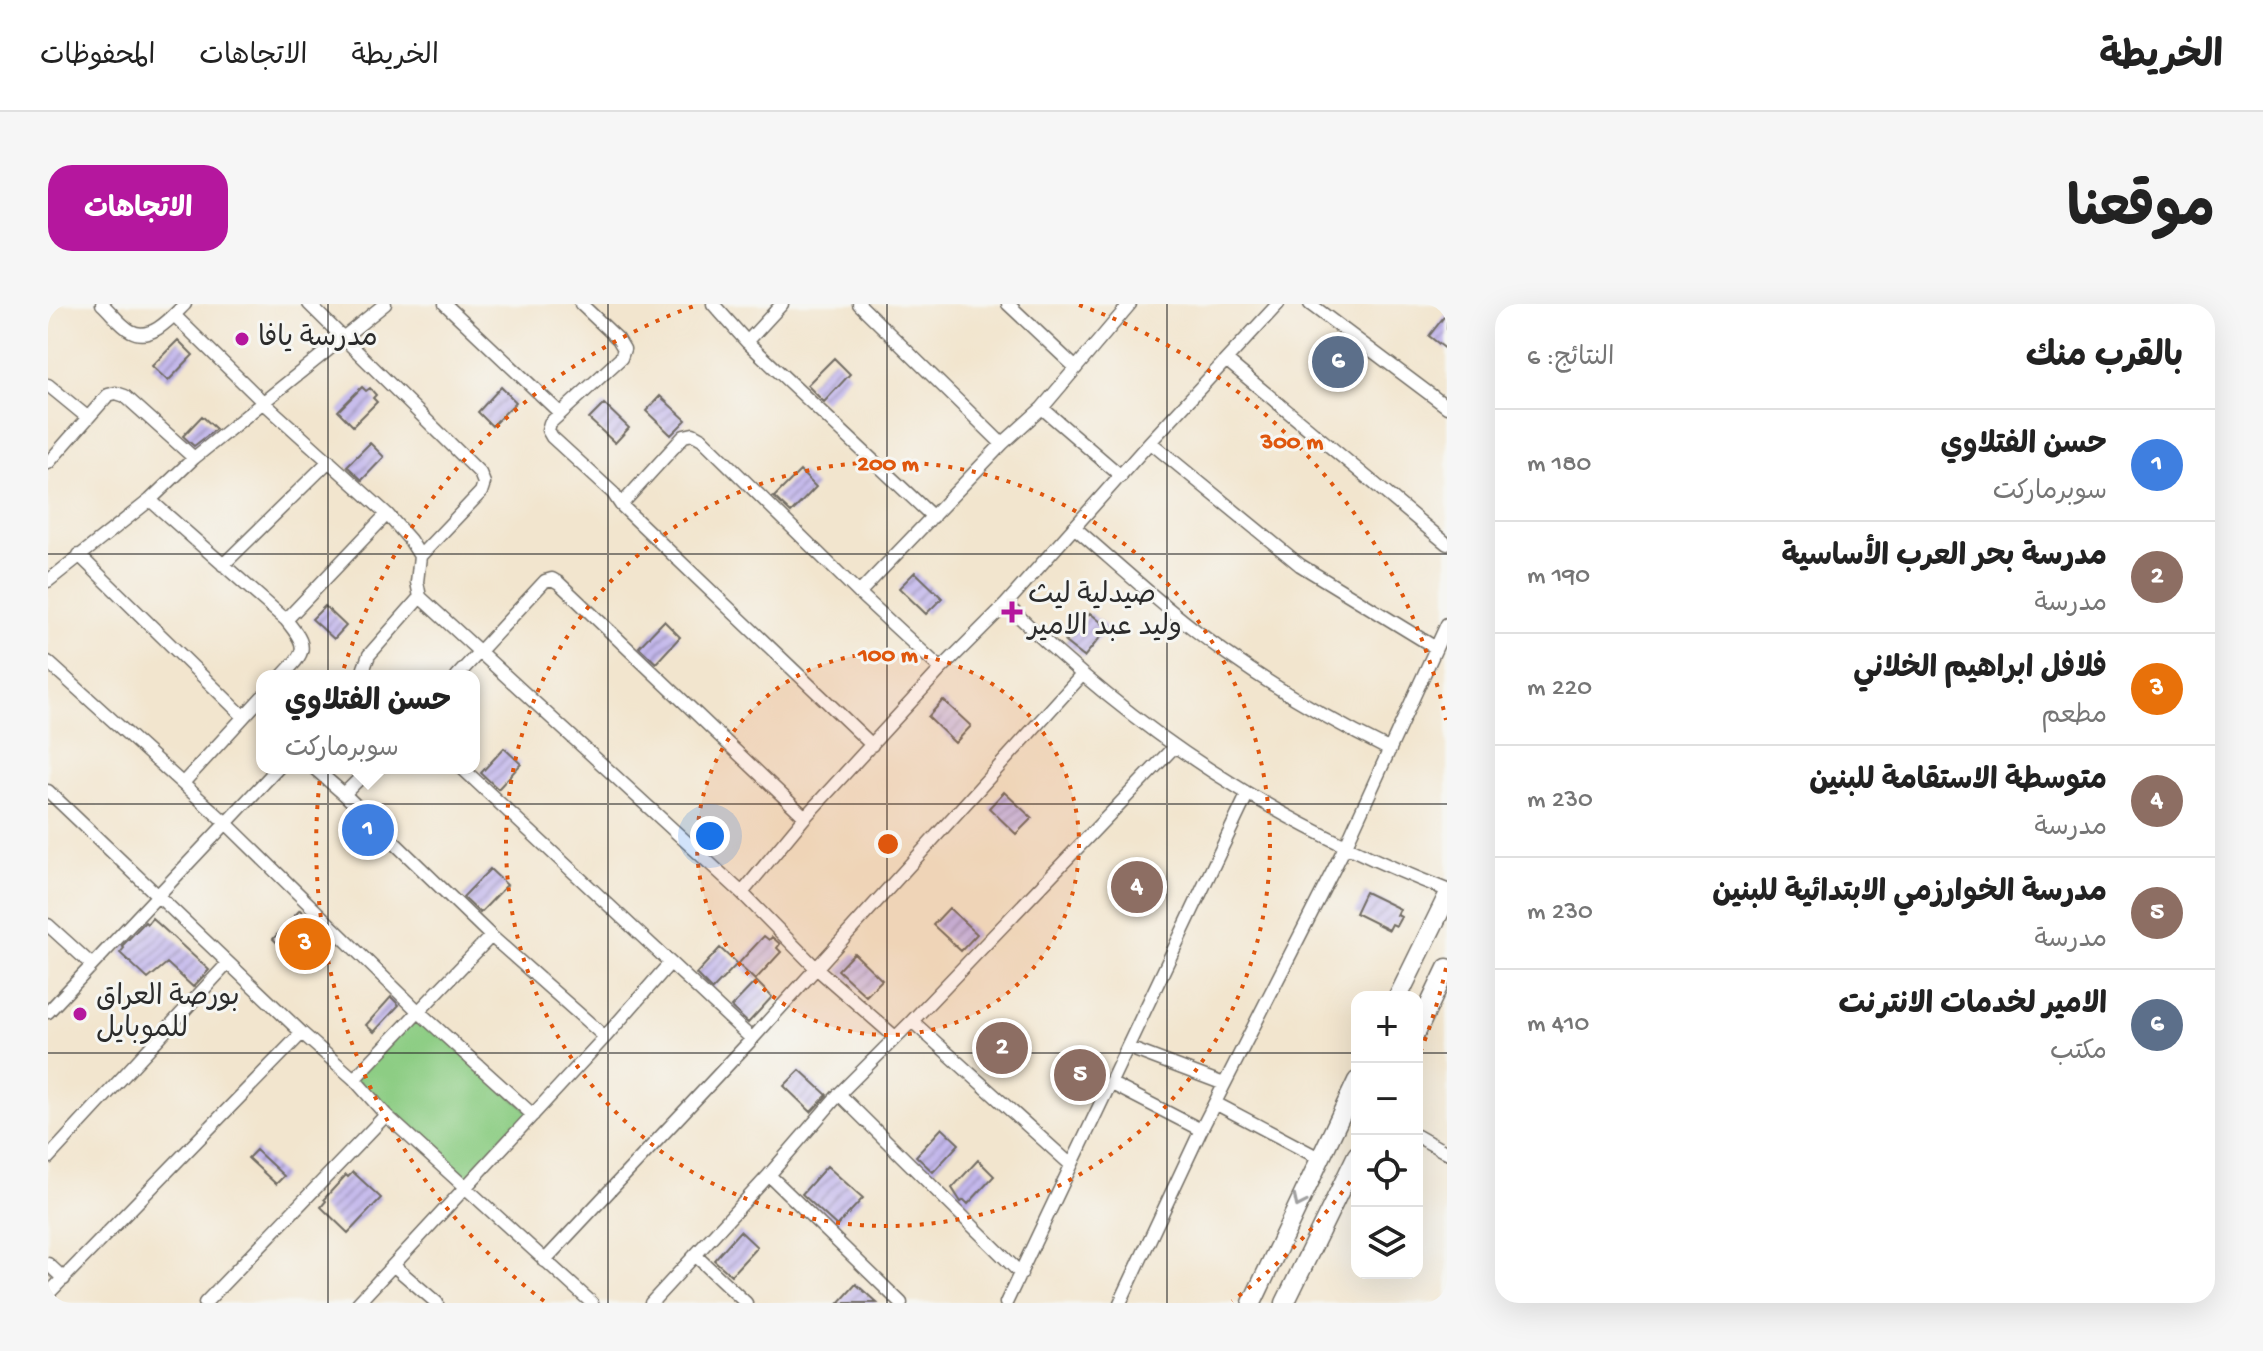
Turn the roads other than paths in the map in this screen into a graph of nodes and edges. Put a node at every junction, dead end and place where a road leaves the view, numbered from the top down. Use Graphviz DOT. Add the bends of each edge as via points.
graph roads {
  1 [pos="102,304"];
  2 [pos="185,304"];
  3 [pos="309,304"];
  4 [pos="385,304"];
  5 [pos="445,304"];
  6 [pos="581,304"];
  7 [pos="713,304"];
  8 [pos="782,304"];
  9 [pos="859,304"];
  10 [pos="1008,304"];
  11 [pos="1130,304"];
  12 [pos="1278,304"];
  13 [pos="1310,304"];
  14 [pos="174,315"];
  15 [pos="343,338"];
  16 [pos="747,342"];
  17 [pos="1226,360"];
  18 [pos="1076,368"];
  19 [pos="48,385"];
  20 [pos="263,402"];
  21 [pos="1447,407"];
  22 [pos="1042,408"];
  23 [pos="560,413"];
  24 [pos="87,417"];
  25 [pos="1150,442"];
  26 [pos="1002,444"];
  27 [pos="194,458"];
  28 [pos="329,461"];
  29 [pos="48,463"];
  30 [pos="1121,476"];
  31 [pos="150,500"];
  32 [pos="621,505"];
  33 [pos="387,514"];
  34 [pos="933,517"];
  35 [pos="1074,527"];
  36 [pos="1447,544"];
  37 [pos="79,555"];
  38 [pos="420,556"];
  39 [pos="223,565"];
  40 [pos="48,581"];
  41 [pos="859,593"];
  42 [pos="420,597"];
  43 [pos="1006,604"];
  44 [pos="286,620"];
  45 [pos="1447,624"];
  46 [pos="1436,648"];
  47 [pos="480,652"];
  48 [pos="48,662"];
  49 [pos="941,669"];
  50 [pos="288,670"];
  51 [pos="365,670"];
  52 [pos="463,670"];
  53 [pos="1082,675"];
  54 [pos="256,703"];
  55 [pos="243,716"];
  56 [pos="872,745"];
  57 [pos="1174,747"];
  58 [pos="1390,750"];
  59 [pos="272,774"];
  60 [pos="321,774"];
  61 [pos="364,774"];
  62 [pos="468,774"];
  63 [pos="183,783"];
  64 [pos="48,791"];
  65 [pos="344,794"];
  66 [pos="1247,795"];
  67 [pos="805,817"];
  68 [pos="226,823"];
  69 [pos="1345,847"];
  70 [pos="1447,890"];
  71 [pos="742,893"];
  72 [pos="158,896"];
  73 [pos="1447,897"];
  74 [pos="48,925"];
  75 [pos="491,936"];
  76 [pos="228,963"];
  77 [pos="670,963"];
  78 [pos="92,965"];
  79 [pos="815,967"];
  80 [pos="1447,968"];
  81 [pos="1401,991"];
  82 [pos="48,1012"];
  83 [pos="419,1012"];
  84 [pos="1423,1018"];
  85 [pos="912,1021"];
  86 [pos="302,1033"];
  87 [pos="605,1037"];
  88 [pos="895,1037"];
  89 [pos="752,1039"];
  90 [pos="1129,1048"];
  91 [pos="354,1079"];
  92 [pos="1112,1084"];
  93 [pos="1224,1084"];
  94 [pos="1351,1093"];
  95 [pos="839,1094"];
  96 [pos="1215,1103"];
  97 [pos="386,1115"];
  98 [pos="533,1115"];
  99 [pos="1201,1130"];
  100 [pos="1423,1139"];
  101 [pos="1447,1153"];
  102 [pos="48,1158"];
  103 [pos="1319,1158"];
  104 [pos="1070,1164"];
  105 [pos="1351,1167"];
  106 [pos="769,1175"];
  107 [pos="464,1187"];
  108 [pos="695,1255"];
  109 [pos="544,1261"];
  110 [pos="48,1264"];
  111 [pos="394,1266"];
  112 [pos="1021,1274"];
  113 [pos="64,1279"];
  114 [pos="48,1294"];
  115 [pos="205,1303"];
  116 [pos="358,1303"];
  117 [pos="437,1303"];
  118 [pos="592,1303"];
  119 [pos="651,1303"];
  120 [pos="746,1303"];
  121 [pos="901,1303"];
  122 [pos="1006,1303"];
  123 [pos="1120,1303"];
  124 [pos="1252,1303"];
  125 [pos="1285,1303"];
  1 -- 14 [label="street" via="131,331 146,334"];
  2 -- 14 [label="street"];
  3 -- 15 [label="street"];
  4 -- 15 [label="street"];
  5 -- 23 [label="street"];
  6 -- 23 [label="street" via="624,349 621,358"];
  7 -- 16 [label="street"];
  8 -- 16 [label="street"];
  9 -- 26 [label="street"];
  10 -- 18 [label="street"];
  11 -- 18 [label="street"];
  12 -- 17 [label="street"];
  13 -- 21 [label="street"];
  14 -- 20 [label="street"];
  15 -- 20 [label="street"];
  15 -- 38 [label="street" via="480,473 484,483"];
  16 -- 34 [label="street"];
  17 -- 25 [label="street"];
  17 -- 36 [label="street"];
  18 -- 22 [label="street"];
  19 -- 24 [label="street"];
  20 -- 27 [label="street"];
  20 -- 28 [label="street"];
  22 -- 26 [label="street"];
  22 -- 30 [label="street"];
  23 -- 32 [label="street" via="550,423 552,437"];
  24 -- 27 [label="street" via="108,395 125,396"];
  24 -- 29 [label="street"];
  25 -- 30 [label="street"];
  25 -- 46 [label="street" via="1300,565"];
  26 -- 34 [label="street"];
  27 -- 31 [label="street"];
  28 -- 33 [label="street"];
  28 -- 39 [label="street"];
  30 -- 35 [label="street"];
  31 -- 37 [label="street"];
  31 -- 39 [label="street"];
  32 -- 41 [label="street" via="684,436 693,434"];
  32 -- 56 [label="street"];
  33 -- 38 [label="street"];
  33 -- 44 [label="street"];
  34 -- 41 [label="street"];
  35 -- 43 [label="street"];
  35 -- 58 [label="street" via="1225,653 1305,705"];
  37 -- 40 [label="street"];
  37 -- 55 [label="street"];
  38 -- 42 [label="street"];
  39 -- 44 [label="street"];
  41 -- 49 [label="street"];
  42 -- 47 [label="street"];
  42 -- 51 [label="street" via="369,655"];
  43 -- 49 [label="street"];
  43 -- 53 [label="street"];
  44 -- 50 [label="street" via="303,648"];
  45 -- 46 [label="street"];
  46 -- 58 [label="street"];
  47 -- 52 [label="street"];
  47 -- 67 [label="street" via="552,579"];
  47 -- 71 [label="street"];
  48 -- 63 [label="street"];
  49 -- 56 [label="street"];
  53 -- 57 [label="street"];
  53 -- 79 [label="street"];
  54 -- 55 [label="street"];
  55 -- 63 [label="street"];
  56 -- 67 [label="street"];
  57 -- 66 [label="street"];
  57 -- 85 [label="street"];
  58 -- 69 [label="street"];
  59 -- 68 [label="street"];
  60 -- 65 [label="street"];
  61 -- 65 [label="street"];
  62 -- 77 [label="street"];
  63 -- 68 [label="street"];
  64 -- 72 [label="street"];
  65 -- 75 [label="street"];
  66 -- 69 [label="street"];
  66 -- 90 [label="street"];
  67 -- 71 [label="street"];
  68 -- 72 [label="street"];
  68 -- 83 [label="street"];
  69 -- 70 [label="street"];
  69 -- 93 [label="street"];
  71 -- 79 [label="street"];
  72 -- 76 [label="street"];
  72 -- 78 [label="street"];
  73 -- 81 [label="main road"];
  74 -- 78 [label="street"];
  75 -- 83 [label="street"];
  75 -- 87 [label="street"];
  76 -- 86 [label="street"];
  76 -- 102 [label="street"];
  77 -- 87 [label="street"];
  77 -- 89 [label="street"];
  78 -- 82 [label="street"];
  79 -- 88 [label="street"];
  79 -- 89 [label="street"];
  80 -- 84 [label="main road"];
  83 -- 91 [label="street"];
  83 -- 98 [label="street"];
  85 -- 88 [label="street"];
  85 -- 104 [label="street"];
  86 -- 91 [label="street"];
  86 -- 113 [label="street"];
  87 -- 98 [label="street"];
  88 -- 95 [label="street"];
  89 -- 109 [label="street"];
  90 -- 92 [label="street"];
  90 -- 93 [label="street"];
  91 -- 97 [label="street"];
  92 -- 99 [label="street"];
  92 -- 104 [label="street"];
  93 -- 96 [label="street"];
  94 -- 103 [label="main road"];
  95 -- 106 [label="street"];
  95 -- 112 [label="street"];
  96 -- 99 [label="street"];
  96 -- 103 [label="street"];
  97 -- 107 [label="street"];
  97 -- 115 [label="street"];
  98 -- 107 [label="street"];
  99 -- 123 [label="street"];
  100 -- 101 [label="street"];
  103 -- 124 [label="main road, one-way"];
  104 -- 112 [label="street"];
  105 -- 125 [label="main road"];
  106 -- 108 [label="street"];
  106 -- 121 [label="street"];
  107 -- 109 [label="street"];
  107 -- 111 [label="street"];
  108 -- 119 [label="street"];
  108 -- 120 [label="street"];
  109 -- 118 [label="street"];
  110 -- 113 [label="street"];
  111 -- 116 [label="street"];
  111 -- 117 [label="street"];
  112 -- 122 [label="street"];
  113 -- 114 [label="street"];
}
